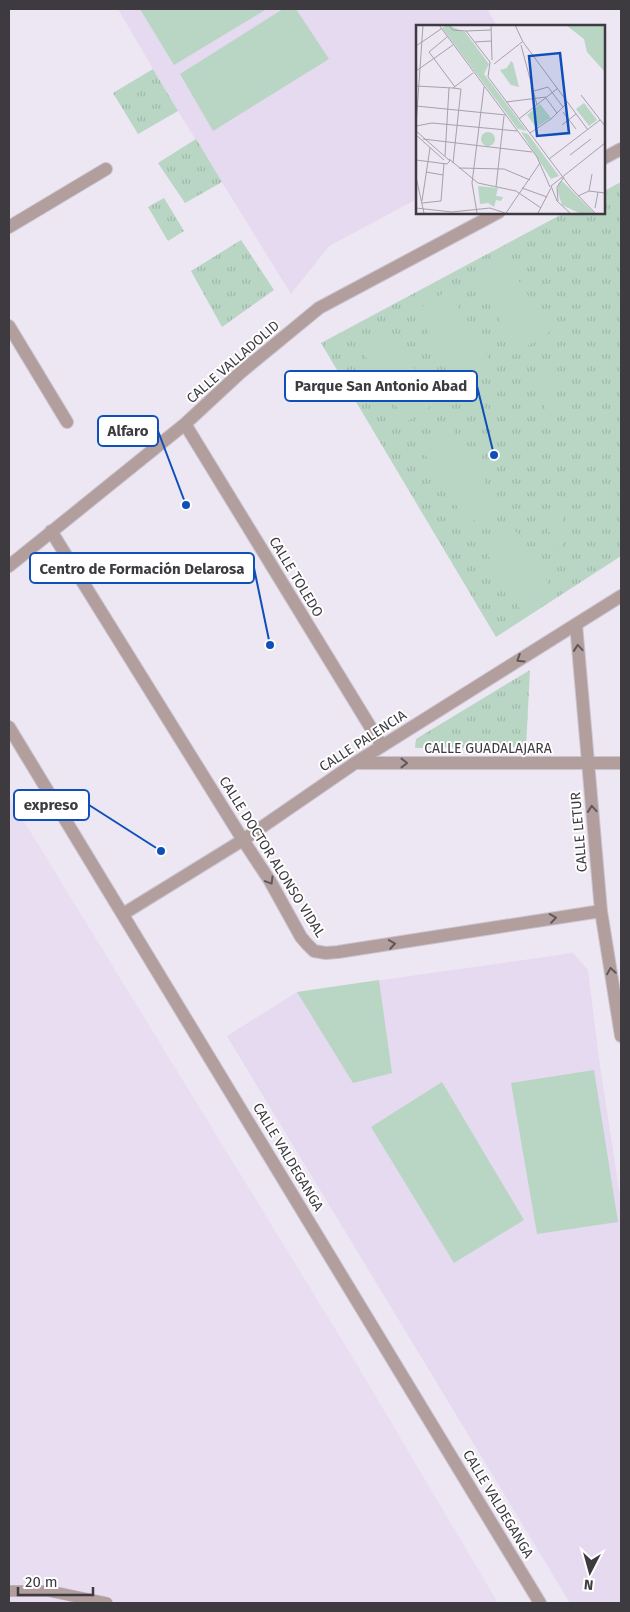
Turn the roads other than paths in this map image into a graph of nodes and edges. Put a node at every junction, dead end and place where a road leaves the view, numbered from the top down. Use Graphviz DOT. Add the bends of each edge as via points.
graph roads {
  1 [pos="621,149"];
  2 [pos="605,157"];
  3 [pos="106,169"];
  4 [pos="494,214"];
  5 [pos="9,228"];
  6 [pos="9,326"];
  7 [pos="67,422"];
  8 [pos="184,424"];
  9 [pos="51,532"];
  10 [pos="9,566"];
  11 [pos="621,596"];
  12 [pos="576,624"];
  13 [pos="9,727"];
  14 [pos="382,746"];
  15 [pos="355,763"];
  16 [pos="621,763"];
  17 [pos="588,764"];
  18 [pos="243,840"];
  19 [pos="601,911"];
  20 [pos="124,914"];
  21 [pos="621,1036"];
  22 [pos="9,1591"];
  23 [pos="106,1603"];
  24 [pos="540,1603"];
  1 -- 2 [label="street"];
  3 -- 5 [label="street"];
  4 -- 8 [label="street, CALLE VALLADOLID" via="319,308"];
  6 -- 7 [label="street"];
  8 -- 9 [label="street, CALLE VALLADOLID"];
  8 -- 14 [label="street, CALLE TOLEDO"];
  9 -- 10 [label="street, CALLE VALLADOLID"];
  9 -- 18 [label="street, CALLE DOCTOR ALONSO VIDAL"];
  11 -- 12 [label="street, CALLE PALENCIA"];
  12 -- 14 [label="street, CALLE PALENCIA, one-way"];
  17 -- 12 [label="street, CALLE LETUR, one-way"];
  13 -- 20 [label="street, CALLE VALDEGANGA"];
  14 -- 15 [label="street, CALLE PALENCIA"];
  15 -- 17 [label="street, CALLE GUADALAJARA, one-way"];
  15 -- 18 [label="street, CALLE PALENCIA"];
  16 -- 17 [label="street, CALLE GUADALAJARA"];
  19 -- 17 [label="street, CALLE LETUR, one-way"];
  18 -- 19 [label="street, CALLE DOCTOR ALONSO VIDAL, one-way" via="301,937 314,951 338,952"];
  18 -- 20 [label="street, CALLE PALENCIA"];
  21 -- 19 [label="street, CALLE LETUR, one-way"];
  20 -- 24 [label="street, CALLE VALDEGANGA"];
  22 -- 23 [label="lane" via="49,1590"];
}
